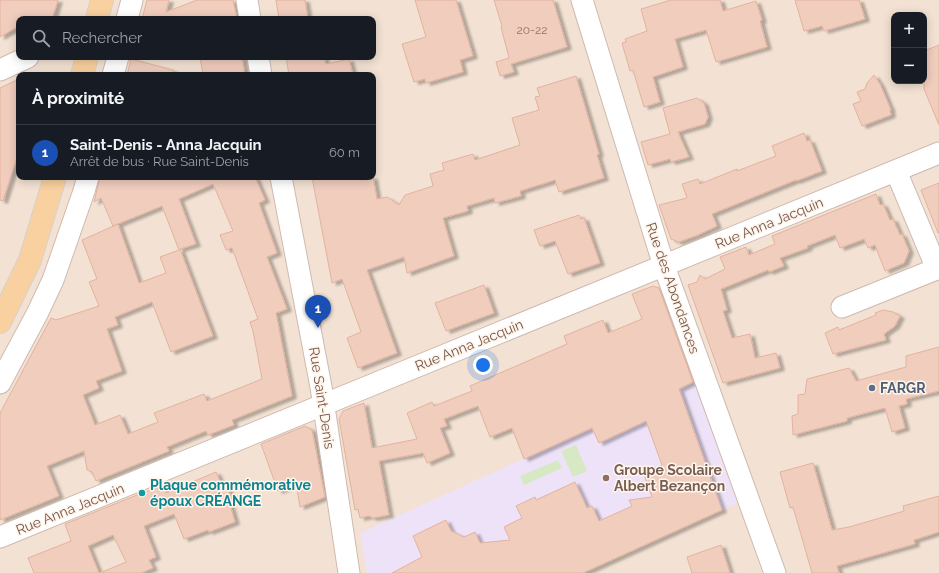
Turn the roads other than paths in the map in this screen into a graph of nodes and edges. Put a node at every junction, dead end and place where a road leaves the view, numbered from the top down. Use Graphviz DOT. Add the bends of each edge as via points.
graph roads {
  1 [pos="102,0"];
  2 [pos="132,0"];
  3 [pos="247,0"];
  4 [pos="582,0"];
  5 [pos="98,16"];
  6 [pos="128,16"];
  7 [pos="250,16"];
  8 [pos="22,60"];
  9 [pos="86,60"];
  10 [pos="117,60"];
  11 [pos="258,60"];
  12 [pos="0,70"];
  13 [pos="83,72"];
  14 [pos="114,72"];
  15 [pos="260,72"];
  16 [pos="939,153"];
  17 [pos="896,171"];
  18 [pos="54,180"];
  19 [pos="87,180"];
  20 [pos="282,180"];
  21 [pos="664,266"];
  22 [pos="938,268"];
  23 [pos="842,307"];
  24 [pos="0,322"];
  25 [pos="0,383"];
  26 [pos="324,404"];
  27 [pos="0,537"];
  28 [pos="349,573"];
  29 [pos="775,573"];
  1 -- 5 [label="main road"];
  2 -- 6 [label="street"];
  3 -- 7 [label="street"];
  4 -- 21 [label="street, Rue des Abondances"];
  8 -- 12 [label="street"];
  9 -- 13 [label="main road"];
  10 -- 14 [label="street"];
  11 -- 15 [label="street"];
  16 -- 17 [label="street, Rue Anna Jacquin"];
  17 -- 21 [label="street, Rue Anna Jacquin"];
  17 -- 22 [label="street"];
  18 -- 24 [label="main road" via="30,260"];
  19 -- 25 [label="street" via="53,280"];
  20 -- 26 [label="street, Rue Saint-Denis"];
  21 -- 26 [label="street, Rue Anna Jacquin"];
  21 -- 29 [label="street, Rue des Abondances"];
  22 -- 23 [label="street"];
  26 -- 27 [label="street, Rue Anna Jacquin"];
  26 -- 28 [label="street, Rue Saint-Denis"];
}
